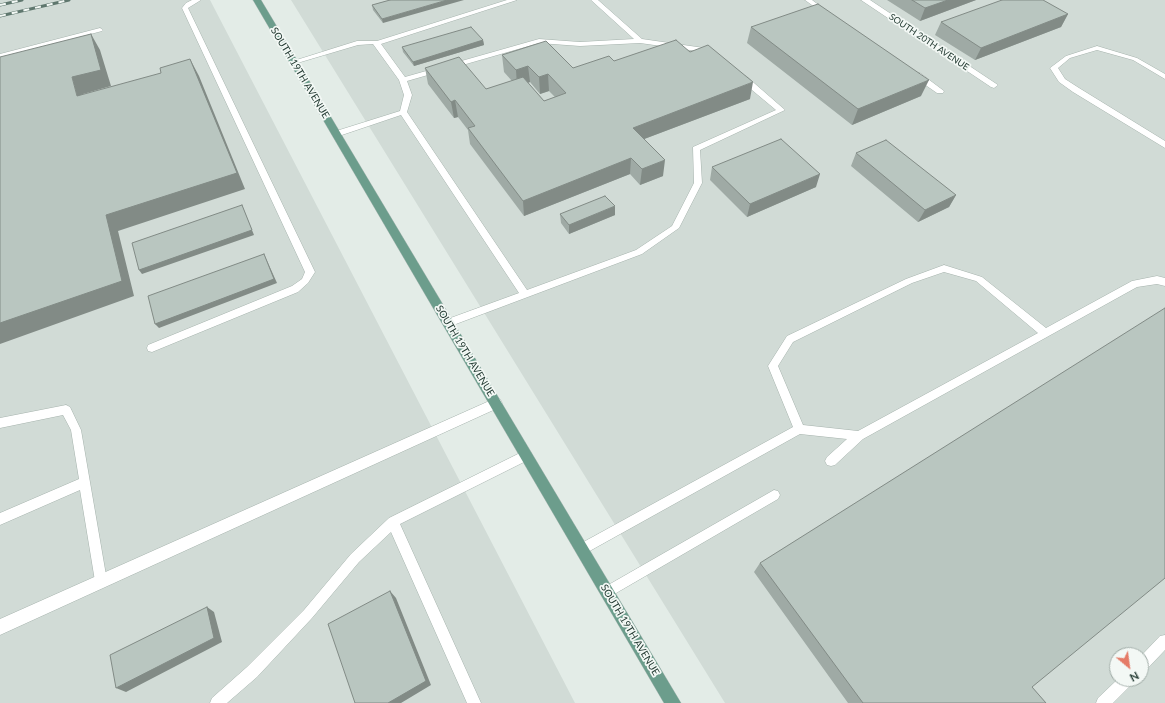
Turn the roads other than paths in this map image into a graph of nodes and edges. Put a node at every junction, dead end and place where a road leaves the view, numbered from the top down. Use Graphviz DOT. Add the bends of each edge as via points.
graph roads {
  1 [pos="198,0"];
  2 [pos="257,0"];
  3 [pos="514,0"];
  4 [pos="594,0"];
  5 [pos="808,0"];
  6 [pos="865,0"];
  7 [pos="833,17"];
  8 [pos="100,30"];
  9 [pos="640,41"];
  10 [pos="377,43"];
  11 [pos="0,56"];
  12 [pos="716,56"];
  13 [pos="294,62"];
  14 [pos="908,70"];
  15 [pos="734,71"];
  16 [pos="1165,77"];
  17 [pos="403,80"];
  18 [pos="994,85"];
  19 [pos="940,91"];
  20 [pos="403,112"];
  21 [pos="336,134"];
  22 [pos="1165,144"];
  23 [pos="1165,274"];
  24 [pos="1161,281"];
  25 [pos="525,294"];
  26 [pos="448,323"];
  27 [pos="1045,333"];
  28 [pos="152,348"];
  29 [pos="496,403"];
  30 [pos="0,423"];
  31 [pos="799,429"];
  32 [pos="859,436"];
  33 [pos="526,455"];
  34 [pos="830,461"];
  35 [pos="85,482"];
  36 [pos="774,496"];
  37 [pos="0,519"];
  38 [pos="393,522"];
  39 [pos="582,549"];
  40 [pos="101,581"];
  41 [pos="607,592"];
  42 [pos="0,627"];
  43 [pos="1165,641"];
  44 [pos="1149,657"];
  45 [pos="1119,687"];
  46 [pos="217,703"];
  47 [pos="474,703"];
  48 [pos="673,703"];
  49 [pos="1103,703"];
  1 -- 28 [label="lane" via="185,8 310,272 305,281 295,289"];
  2 -- 13 [label="main road, SOUTH 19TH AVENUE"];
  3 -- 10 [label="lane"];
  4 -- 9 [label="lane"];
  5 -- 7 [label="lane"];
  6 -- 18 [label="street, SOUTH 20TH AVENUE"];
  8 -- 11 [label="lane"];
  9 -- 12 [label="lane" via="710,51"];
  9 -- 17 [label="lane" via="580,44 539,41"];
  10 -- 13 [label="lane" via="358,44"];
  10 -- 17 [label="lane"];
  13 -- 21 [label="main road, SOUTH 19TH AVENUE"];
  14 -- 19 [label="lane"];
  15 -- 25 [label="lane" via="781,110 696,149 698,183 675,228 639,252"];
  16 -- 22 [label="lane" via="1135,60 1097,48 1068,57 1054,68 1062,80 1076,90"];
  17 -- 20 [label="lane" via="408,95"];
  20 -- 21 [label="lane"];
  20 -- 25 [label="lane"];
  21 -- 26 [label="main road, SOUTH 19TH AVENUE"];
  23 -- 24 [label="lane"];
  24 -- 27 [label="lane" via="1135,284"];
  25 -- 26 [label="lane"];
  26 -- 29 [label="main road, SOUTH 19TH AVENUE"];
  27 -- 31 [label="lane" via="979,279 944,268 790,339 773,366"];
  27 -- 32 [label="lane"];
  29 -- 33 [label="main road, SOUTH 19TH AVENUE"];
  29 -- 40 [label="street"];
  30 -- 35 [label="lane" via="66,410 76,430"];
  31 -- 32 [label="lane"];
  31 -- 39 [label="lane"];
  32 -- 34 [label="lane"];
  33 -- 38 [label="lane"];
  33 -- 39 [label="main road, SOUTH 19TH AVENUE"];
  35 -- 37 [label="lane"];
  35 -- 40 [label="lane"];
  36 -- 41 [label="lane"];
  38 -- 46 [label="lane" via="355,558 308,614 252,672"];
  38 -- 47 [label="lane"];
  39 -- 41 [label="main road, SOUTH 19TH AVENUE"];
  40 -- 42 [label="street"];
  41 -- 48 [label="main road, SOUTH 19TH AVENUE"];
  43 -- 44 [label="lane"];
  45 -- 49 [label="lane"];
}
